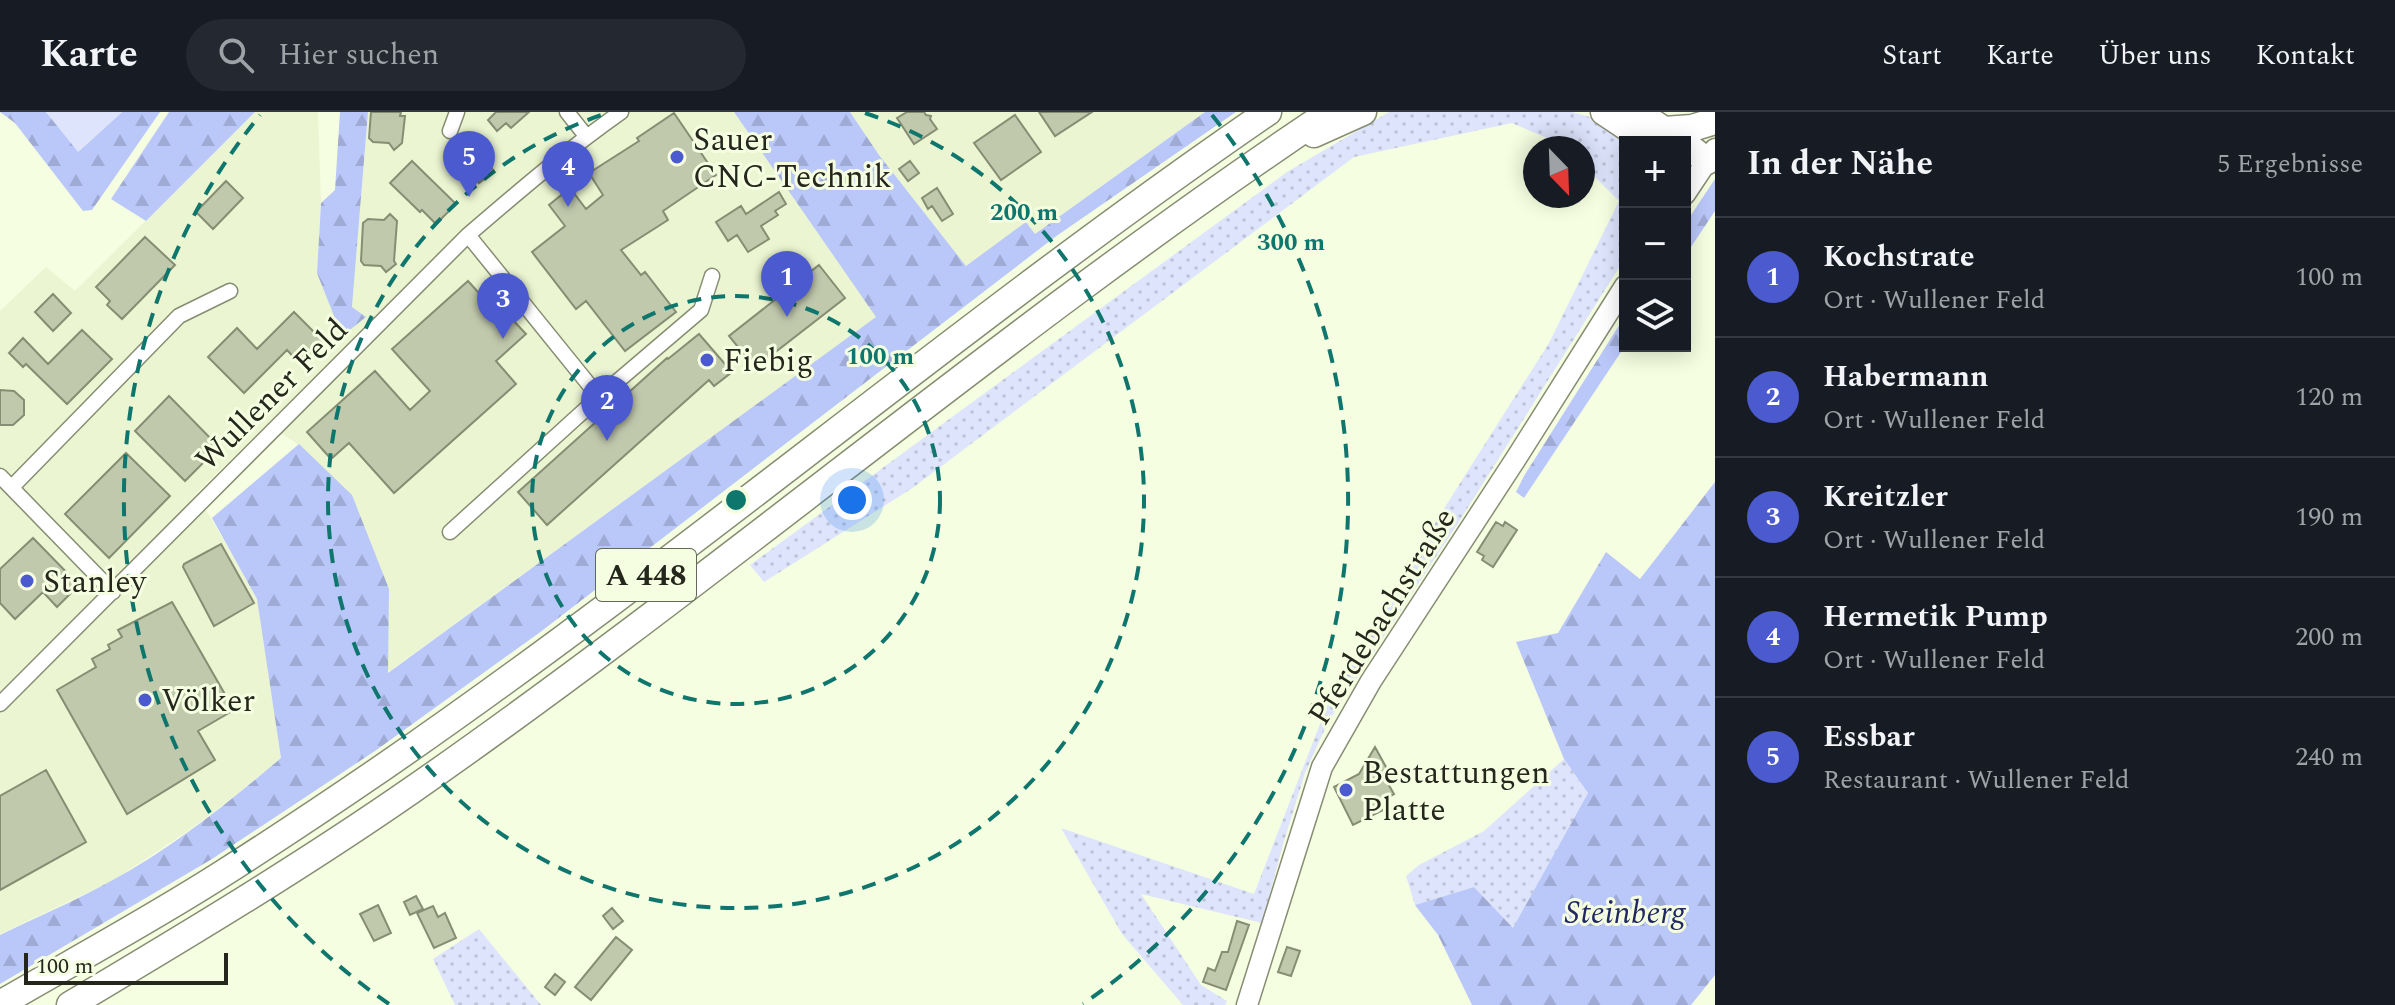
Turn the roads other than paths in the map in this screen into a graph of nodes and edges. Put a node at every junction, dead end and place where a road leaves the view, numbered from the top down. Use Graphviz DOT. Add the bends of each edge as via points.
graph roads {
  1 [pos="457,112"];
  2 [pos="567,112"];
  3 [pos="621,112"];
  4 [pos="1268,112"];
  5 [pos="1330,112"];
  6 [pos="1363,112"];
  7 [pos="1604,112"];
  8 [pos="1637,112"];
  9 [pos="1715,121"];
  10 [pos="450,131"];
  11 [pos="586,136"];
  12 [pos="1663,136"];
  13 [pos="1666,136"];
  14 [pos="1676,136"];
  15 [pos="1270,152"];
  16 [pos="468,235"];
  17 [pos="712,276"];
  18 [pos="230,291"];
  19 [pos="1619,296"];
  20 [pos="599,397"];
  21 [pos="0,476"];
  22 [pos="12,487"];
  23 [pos="450,532"];
  24 [pos="113,592"];
  25 [pos="0,704"];
  26 [pos="0,1004"];
  27 [pos="70,1005"];
  28 [pos="1247,1005"];
  1 -- 10 [label="street"];
  2 -- 11 [label="street"];
  3 -- 11 [label="street, Wullener Feld"];
  4 -- 26 [label="highway, A 448" via="1030,283 548,649 386,765 220,876"];
  5 -- 15 [label="highway, A 448"];
  6 -- 15 [label="highway"];
  7 -- 12 [label="highway"];
  8 -- 13 [label="highway"];
  9 -- 14 [label="highway"];
  11 -- 16 [label="street, Wullener Feld"];
  15 -- 27 [label="highway, A 448" via="411,790 251,897"];
  16 -- 20 [label="street"];
  16 -- 24 [label="street, Wullener Feld"];
  17 -- 20 [label="street" via="701,310"];
  18 -- 22 [label="street" via="179,316"];
  19 -- 28 [label="main road, Pferdebachstraße" via="1371,681 1322,767"];
  20 -- 23 [label="street"];
  21 -- 22 [label="street"];
  22 -- 24 [label="street"];
  24 -- 25 [label="street, Wullener Feld"];
}
